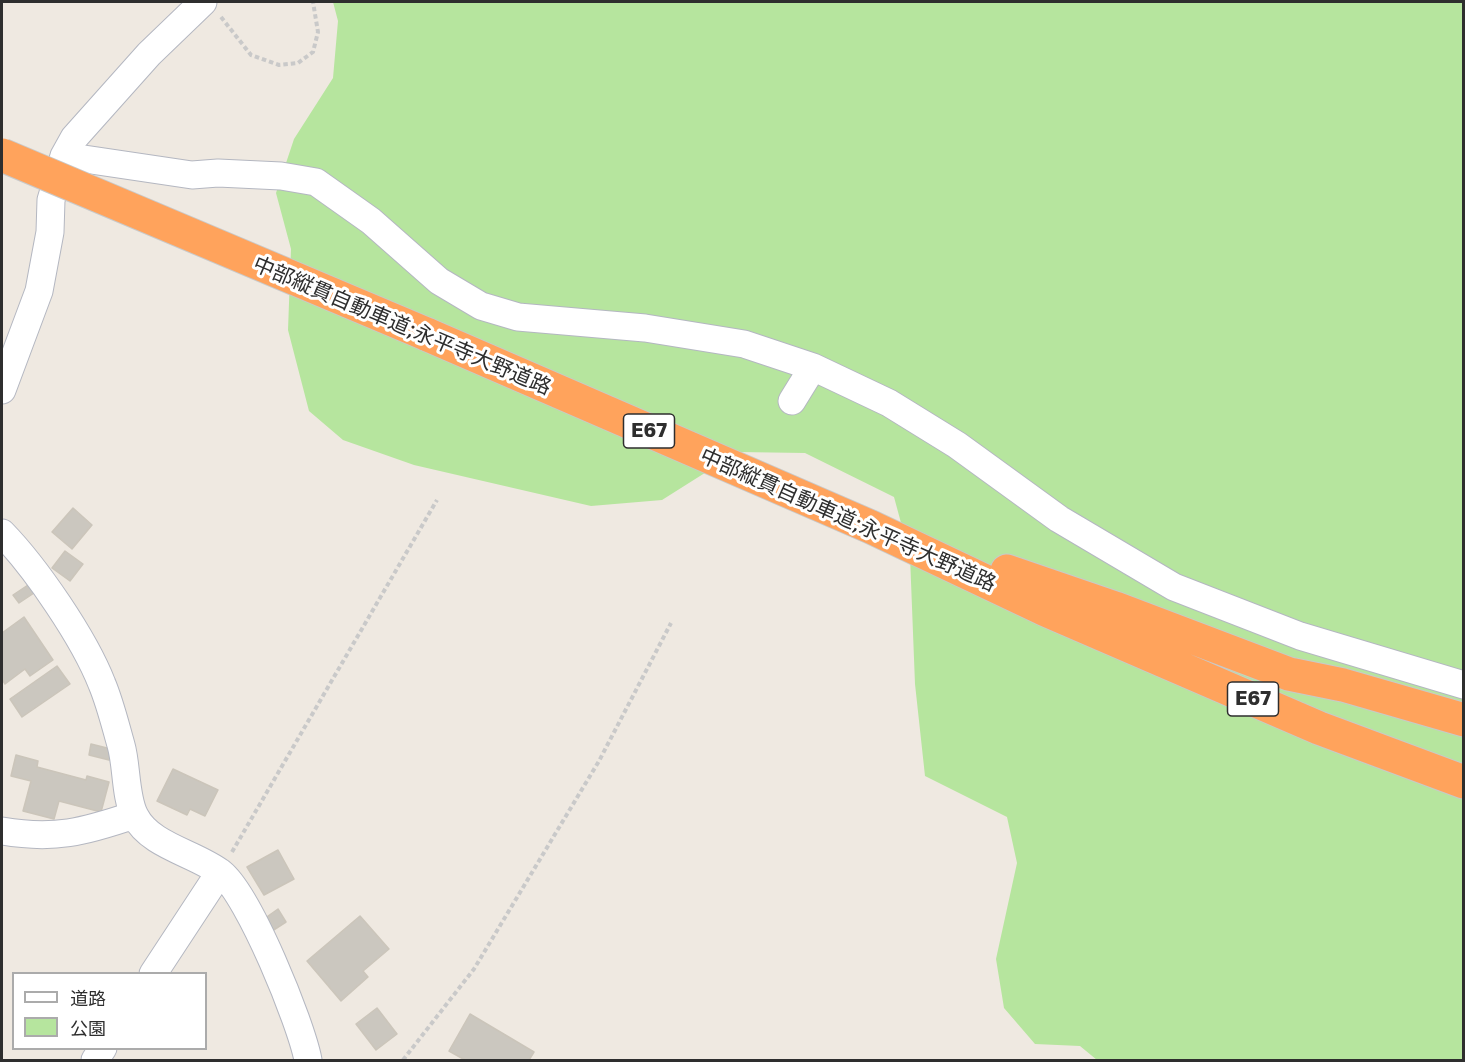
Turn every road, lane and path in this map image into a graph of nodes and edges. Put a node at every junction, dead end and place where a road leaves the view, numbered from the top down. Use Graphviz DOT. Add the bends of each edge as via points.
graph roads {
  1 [pos="313,2"];
  2 [pos="209,6"];
  3 [pos="2,155"];
  4 [pos="64,156"];
  5 [pos="813,367"];
  6 [pos="2,390"];
  7 [pos="792,401"];
  8 [pos="436,500"];
  9 [pos="871,527"];
  10 [pos="2,533"];
  11 [pos="1046,610"];
  12 [pos="671,623"];
  13 [pos="1464,685"];
  14 [pos="1464,720"];
  15 [pos="1464,782"];
  16 [pos="1464,804"];
  17 [pos="134,815"];
  18 [pos="2,831"];
  19 [pos="220,872"];
  20 [pos="154,972"];
  21 [pos="308,1060"];
  22 [pos="403,1060"];
  1 -- 2 [label="path" via="318,32 313,52 298,63 279,65 251,55"];
  2 -- 4 [label="street" via="149,54 74,138"];
  3 -- 9 [label="highway, 中部縦貫自動車道;永平寺大野道路 / E67, bridge"];
  4 -- 5 [label="street" via="192,175 218,172 316,182 371,221 439,281 481,306 518,317 645,328 744,344"];
  4 -- 6 [label="street" via="51,200 50,232 39,291"];
  5 -- 7 [label="street"];
  5 -- 13 [label="street" via="889,404 947,439 1059,519 1174,587 1300,636"];
  8 -- 19 [label="path"];
  9 -- 11 [label="highway, 中部縦貫自動車道;永平寺大野道路 / E67"];
  9 -- 14 [label="highway" via="1115,608 1289,674 1343,685"];
  10 -- 17 [label="street" via="60,606 102,683 122,748"];
  11 -- 15 [label="highway, 中部縦貫自動車道;永平寺大野道路 / E67" via="1319,728"];
  11 -- 16 [label="highway" via="1262,720"];
  12 -- 22 [label="path" via="599,761 474,969"];
  17 -- 18 [label="street" via="55,836"];
  17 -- 19 [label="street" via="146,831"];
  19 -- 20 [label="street"];
  19 -- 21 [label="street" via="235,886 272,960"];
}
